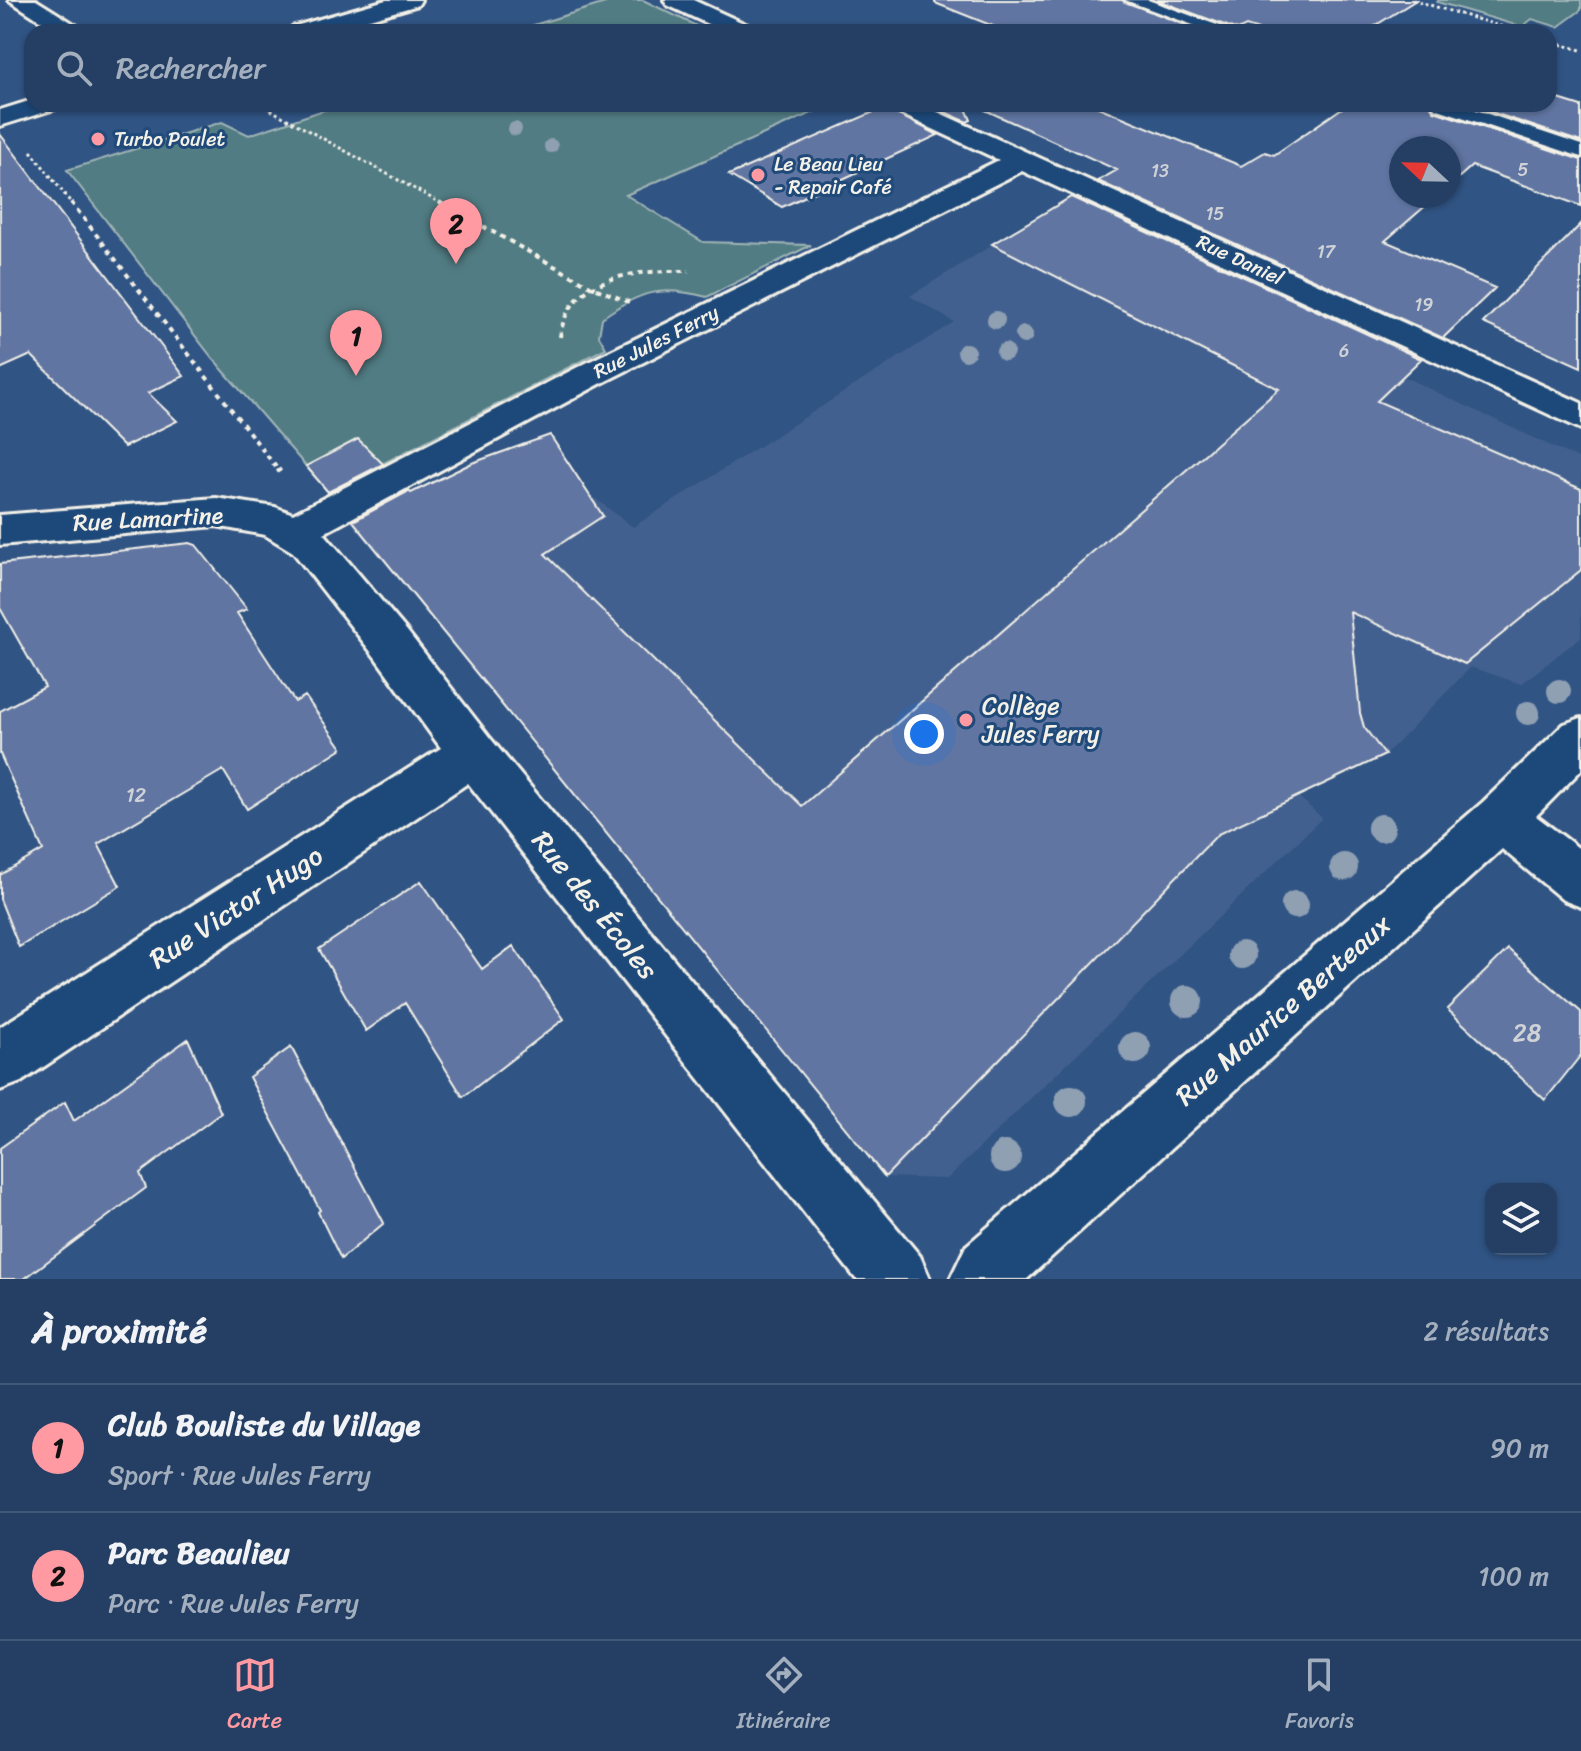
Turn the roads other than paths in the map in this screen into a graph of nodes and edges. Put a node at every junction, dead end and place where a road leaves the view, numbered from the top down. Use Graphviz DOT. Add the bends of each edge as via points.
graph roads {
  1 [pos="20,0"];
  2 [pos="410,0"];
  3 [pos="675,0"];
  4 [pos="1133,0"];
  5 [pos="307,9"];
  6 [pos="61,24"];
  7 [pos="328,24"];
  8 [pos="727,24"];
  9 [pos="1204,24"];
  10 [pos="24,111"];
  11 [pos="917,112"];
  12 [pos="1465,112"];
  13 [pos="1,118"];
  14 [pos="1581,151"];
  15 [pos="1022,160"];
  16 [pos="1581,417"];
  17 [pos="9,519"];
  18 [pos="284,526"];
  19 [pos="1581,738"];
  20 [pos="473,753"];
  21 [pos="1501,818"];
  22 [pos="1581,882"];
  23 [pos="0,1061"];
  24 [pos="897,1279"];
  25 [pos="983,1279"];
  1 -- 6 [label="street"];
  2 -- 7 [label="street"];
  3 -- 8 [label="street"];
  4 -- 9 [label="lane"];
  5 -- 7 [label="street"];
  10 -- 13 [label="street"];
  11 -- 15 [label="street, Rue Daniel"];
  12 -- 14 [label="lane"];
  15 -- 16 [label="street, Rue Daniel"];
  15 -- 18 [label="street, Rue Jules Ferry"];
  17 -- 18 [label="street, Rue Lamartine" via="216,512"];
  18 -- 20 [label="street, Rue des Écoles" via="307,541"];
  19 -- 21 [label="street, Rue Maurice Berteaux"];
  20 -- 23 [label="street, Rue Victor Hugo"];
  20 -- 24 [label="street, Rue des Écoles"];
  21 -- 22 [label="street"];
  21 -- 25 [label="street, Rue Maurice Berteaux"];
}
